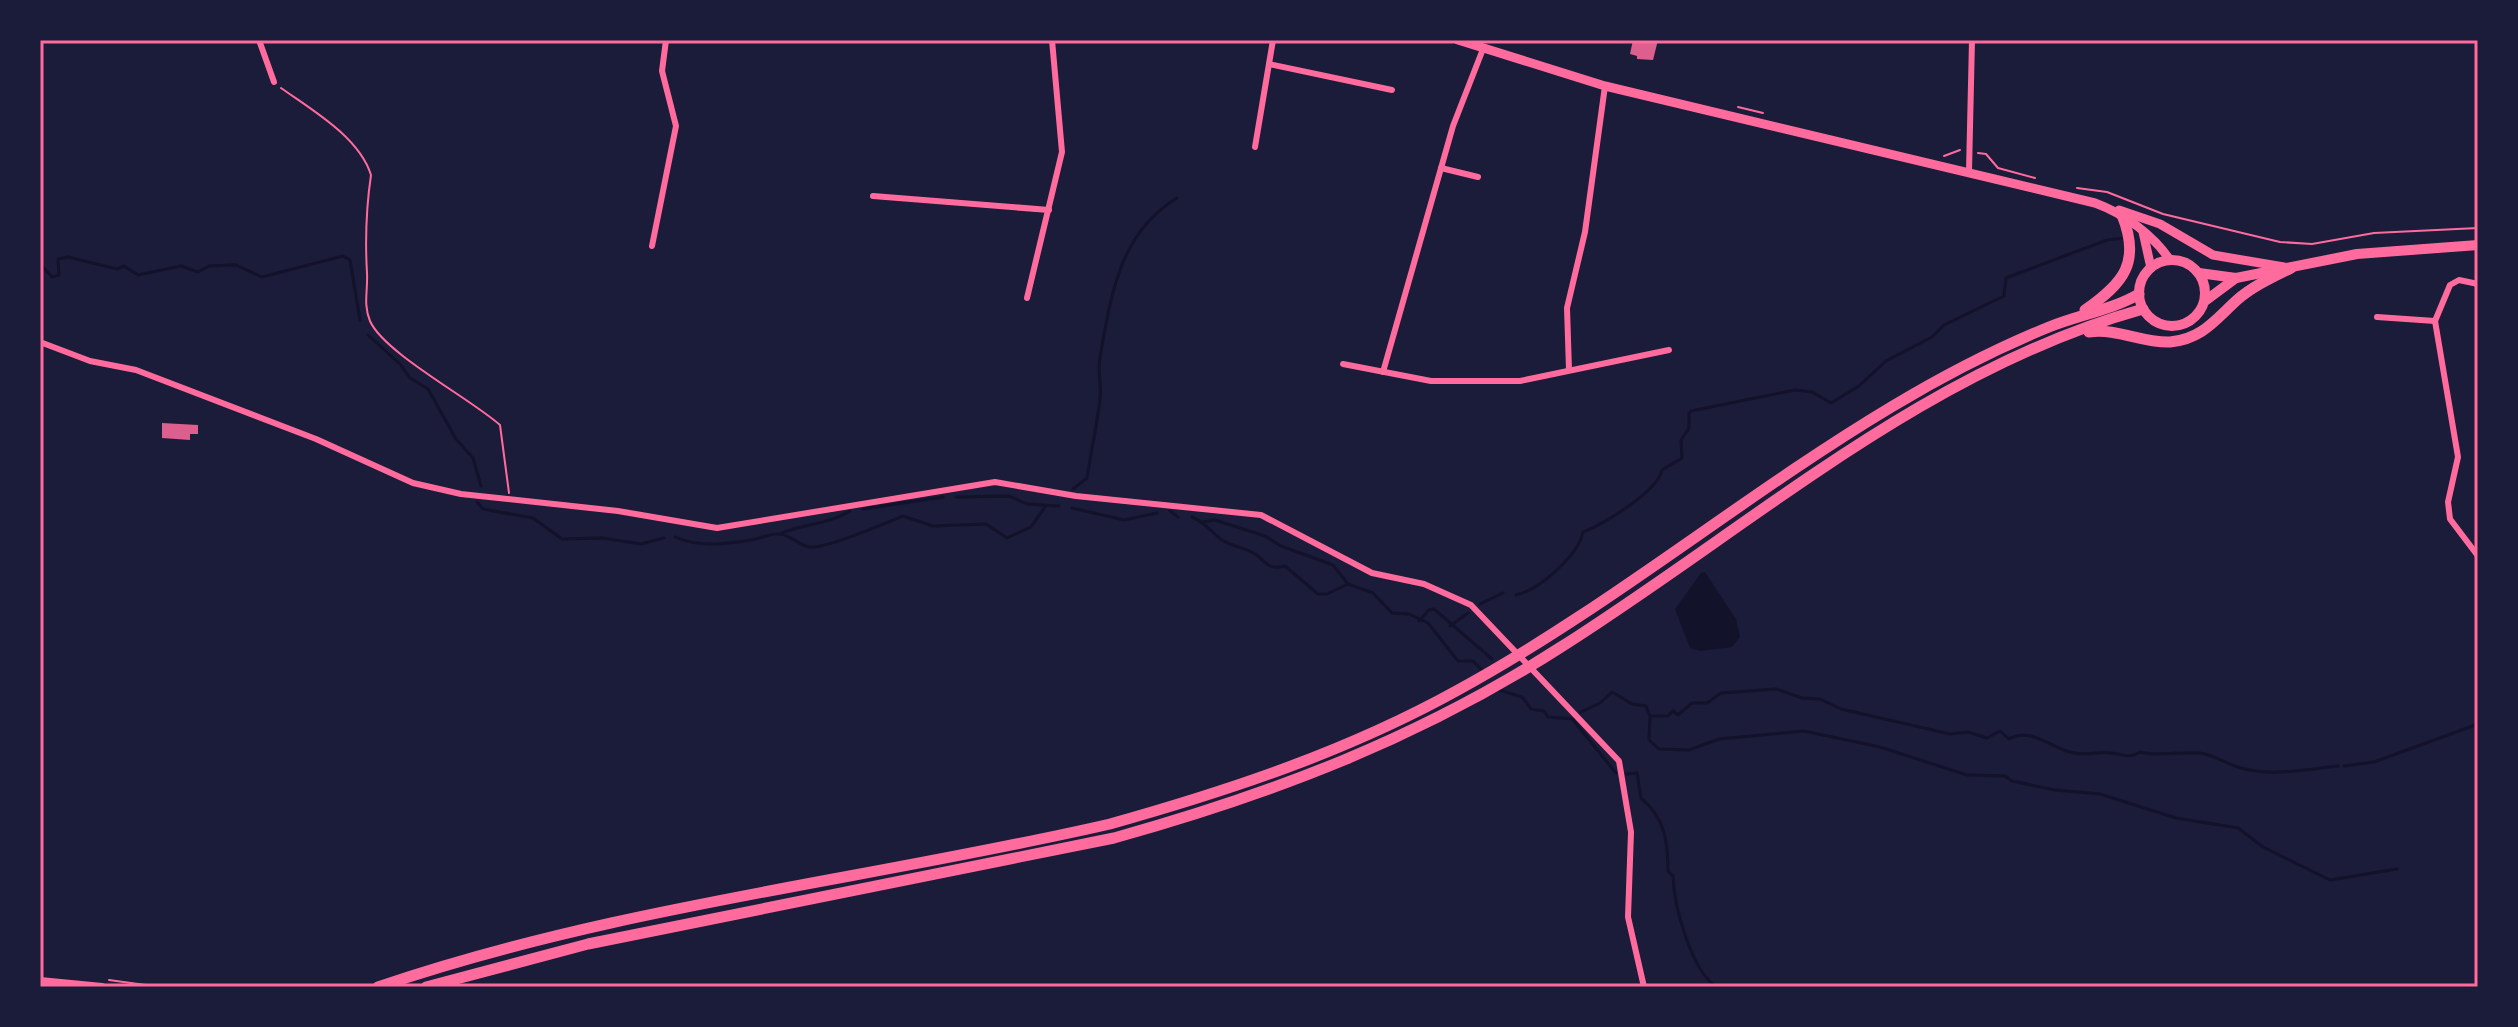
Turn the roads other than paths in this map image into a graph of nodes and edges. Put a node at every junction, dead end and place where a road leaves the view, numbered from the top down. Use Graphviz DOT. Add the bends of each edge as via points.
graph roads {
  1 [pos="259,40"];
  2 [pos="666,40"];
  3 [pos="1052,40"];
  4 [pos="1273,40"];
  5 [pos="1458,40"];
  6 [pos="1972,40"];
  7 [pos="1483,49"];
  8 [pos="1269,64"];
  9 [pos="274,82"];
  10 [pos="1605,86"];
  11 [pos="1392,90"];
  12 [pos="1255,147"];
  13 [pos="1441,168"];
  14 [pos="1969,171"];
  15 [pos="1478,177"];
  16 [pos="873,196"];
  17 [pos="1049,210"];
  18 [pos="2118,213"];
  19 [pos="2143,232"];
  20 [pos="2478,245"];
  21 [pos="652,246"];
  22 [pos="2170,260"];
  23 [pos="2151,268"];
  24 [pos="2291,268"];
  25 [pos="2199,273"];
  26 [pos="2236,278"];
  27 [pos="2478,284"];
  28 [pos="2139,294"];
  29 [pos="1027,298"];
  30 [pos="2205,301"];
  31 [pos="2143,309"];
  32 [pos="2078,315"];
  33 [pos="2377,317"];
  34 [pos="2435,321"];
  35 [pos="2062,338"];
  36 [pos="40,342"];
  37 [pos="1669,350"];
  38 [pos="1343,364"];
  39 [pos="1569,370"];
  40 [pos="1383,372"];
  41 [pos="2478,556"];
  42 [pos="40,981"];
  43 [pos="102,987"];
  44 [pos="378,987"];
  45 [pos="426,987"];
  46 [pos="1644,987"];
  1 -- 9 [label="street"];
  2 -- 21 [label="street" via="662,71 676,126"];
  3 -- 17 [label="street" via="1062,152"];
  4 -- 8 [label="street"];
  5 -- 7 [label="main road"];
  6 -- 14 [label="street"];
  7 -- 10 [label="main road"];
  7 -- 13 [label="street"];
  8 -- 11 [label="street"];
  8 -- 12 [label="street"];
  10 -- 14 [label="main road"];
  10 -- 39 [label="street" via="1585,232 1567,308"];
  13 -- 15 [label="street"];
  13 -- 40 [label="street"];
  14 -- 18 [label="main road"];
  16 -- 17 [label="street"];
  17 -- 29 [label="street"];
  18 -- 19 [label="main road"];
  18 -- 24 [label="main road" via="2151,220 2213,255"];
  18 -- 32 [label="highway" via="2132,251 2127,268 2118,283"];
  19 -- 22 [label="main road"];
  19 -- 23 [label="main road"];
  20 -- 24 [label="main road" via="2357,254"];
  22 -- 23 [label="main road"];
  22 -- 25 [label="main road"];
  23 -- 28 [label="main road"];
  24 -- 26 [label="main road"];
  24 -- 35 [label="highway" via="2188,338 2152,341 2110,330"];
  25 -- 26 [label="main road"];
  25 -- 30 [label="main road"];
  26 -- 30 [label="main road"];
  27 -- 34 [label="street" via="2459,280 2450,285"];
  28 -- 31 [label="main road"];
  28 -- 32 [label="highway"];
  30 -- 31 [label="main road" via="2196,317 2181,326 2155,322"];
  31 -- 35 [label="highway"];
  32 -- 44 [label="highway" via="1994,351 1856,429 1554,633 1420,711 1274,774 1110,824 584,930"];
  33 -- 34 [label="street"];
  34 -- 41 [label="street" via="2458,457 2448,502 2450,519"];
  35 -- 45 [label="highway" via="1959,387 1864,442 1563,646 1427,724 1280,787 1114,838 588,944"];
  36 -- 46 [label="street" via="90,361 136,370 316,439 413,483 511,501 717,528 995,482 1076,496 1235,510 1290,527 1372,573 1424,584 1471,605 1619,761 1631,832 1628,917"];
  37 -- 39 [label="street"];
  38 -- 40 [label="street"];
  39 -- 40 [label="street" via="1520,381 1431,381"];
  42 -- 43 [label="street"];
}
